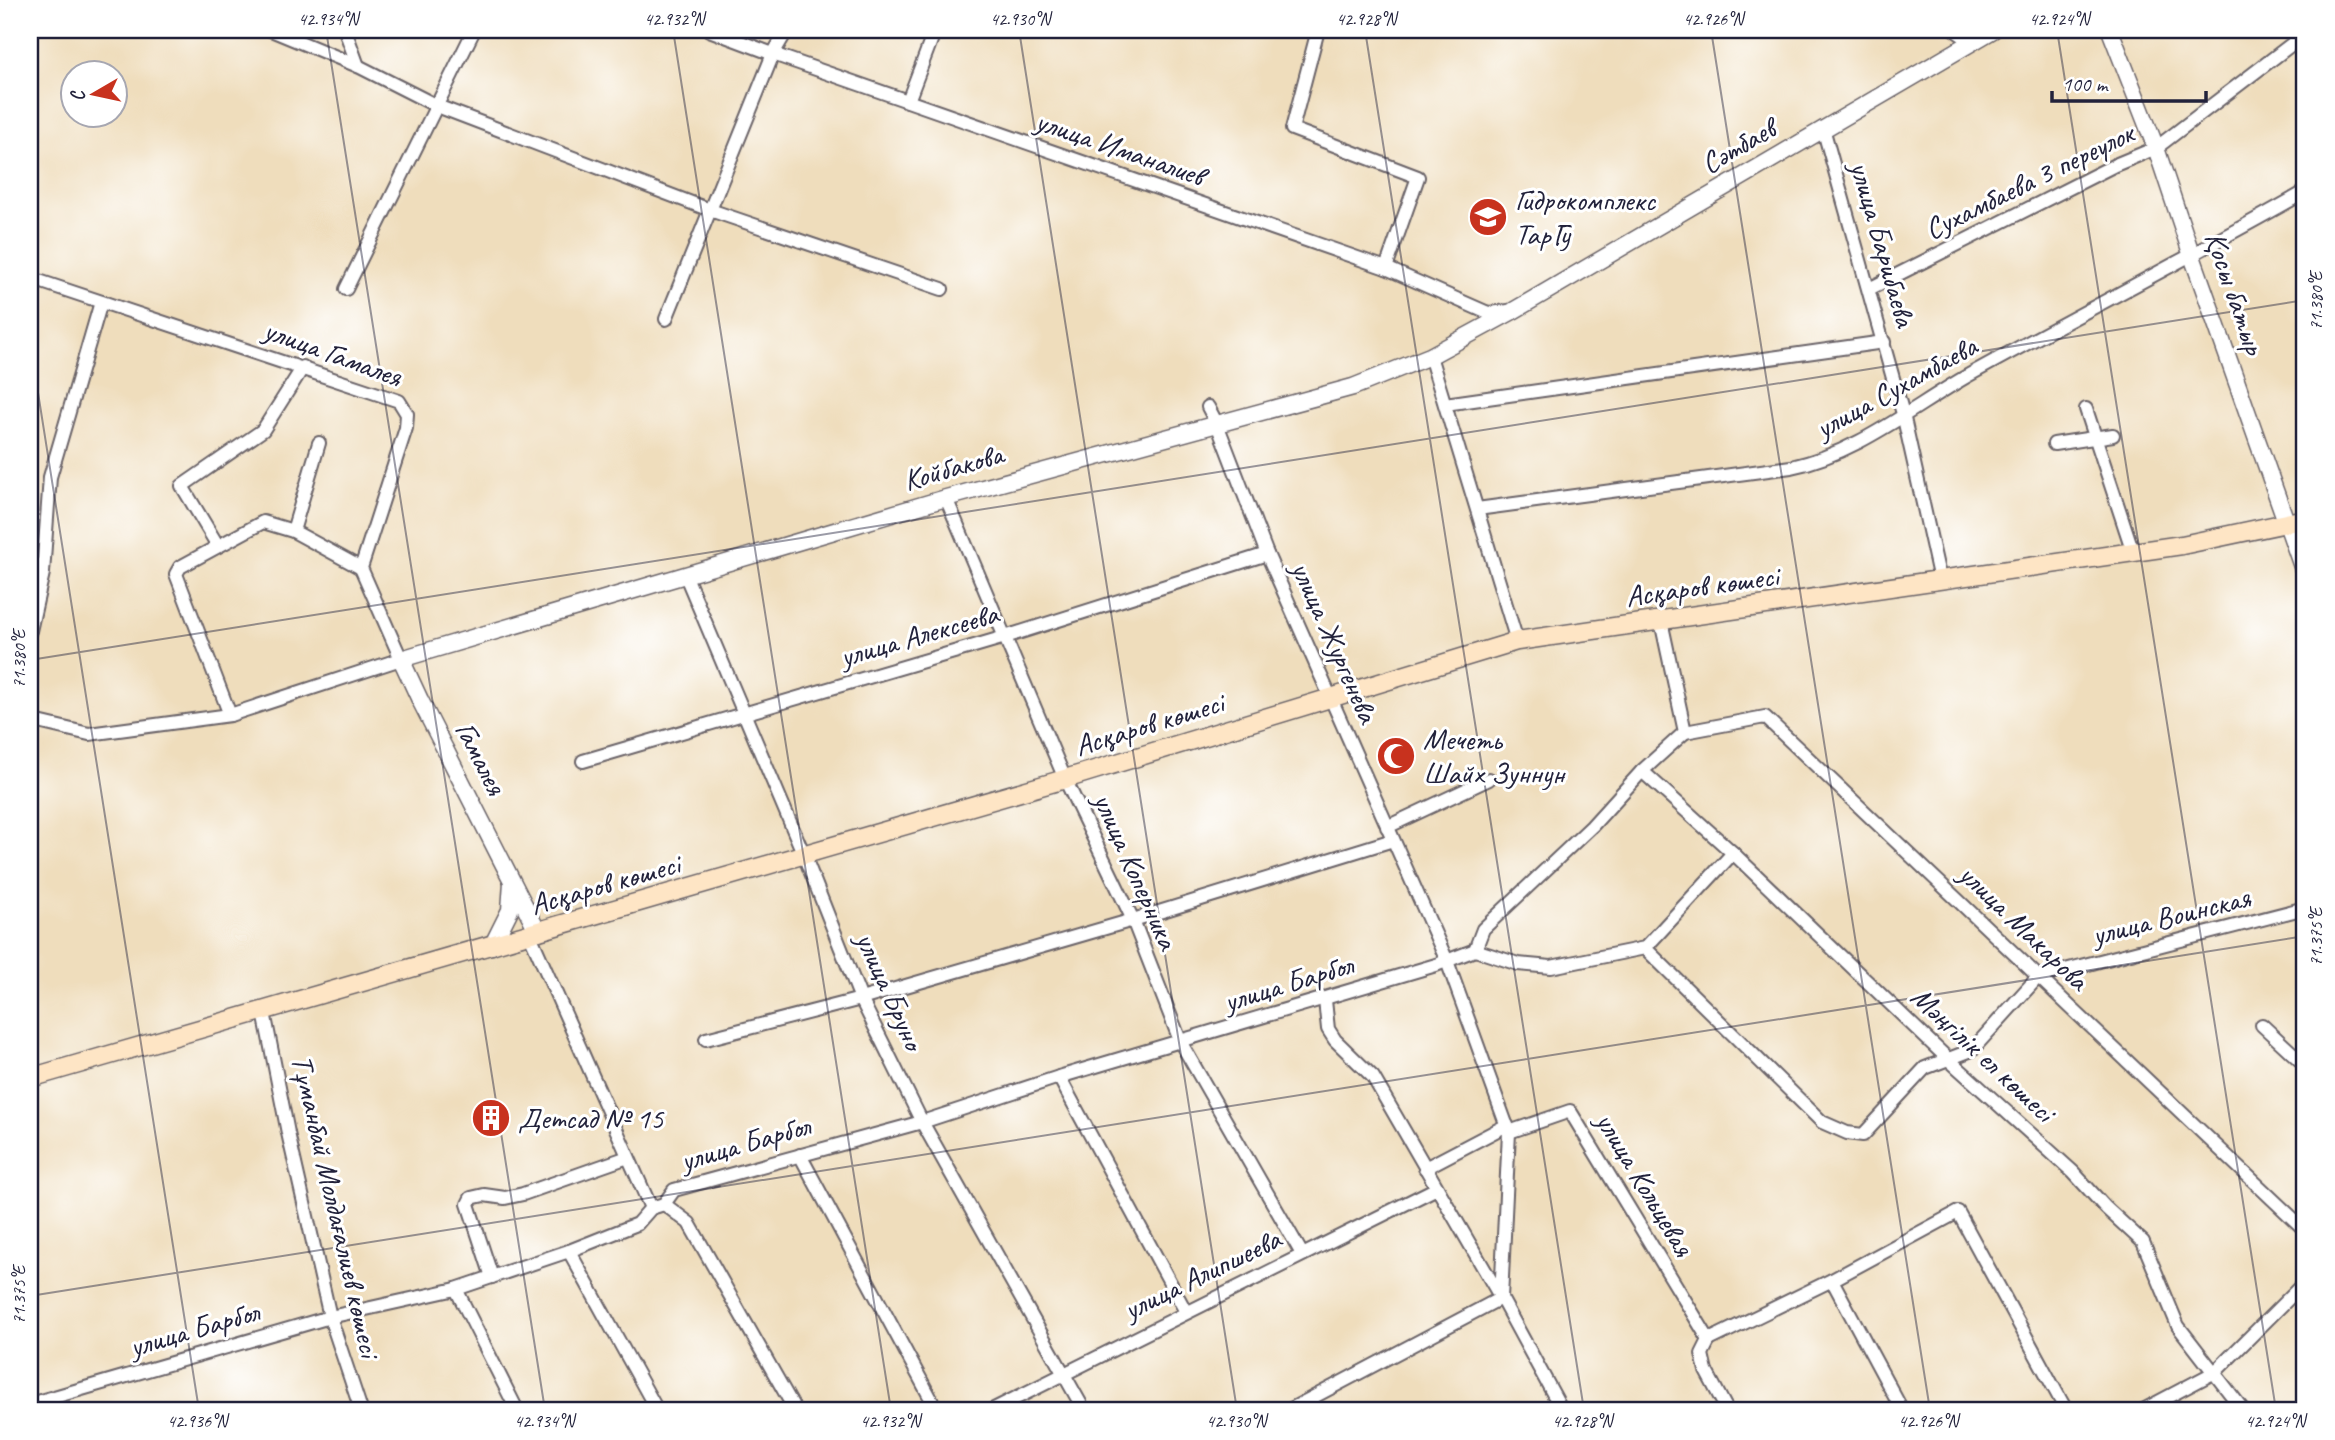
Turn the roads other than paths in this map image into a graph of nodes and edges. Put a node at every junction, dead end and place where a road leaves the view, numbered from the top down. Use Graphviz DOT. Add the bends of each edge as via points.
graph roads {
  1 [pos="271,30"];
  2 [pos="345,30"];
  3 [pos="474,30"];
  4 [pos="709,30"];
  5 [pos="788,30"];
  6 [pos="935,30"];
  7 [pos="1318,30"];
  8 [pos="1955,30"];
  9 [pos="1993,30"];
  10 [pos="2109,30"];
  11 [pos="2305,34"];
  12 [pos="1972,42"];
  13 [pos="773,54"];
  14 [pos="358,66"];
  15 [pos="908,101"];
  16 [pos="438,106"];
  17 [pos="1823,128"];
  18 [pos="2157,148"];
  19 [pos="2305,192"];
  20 [pos="710,211"];
  21 [pos="2192,256"];
  22 [pos="1386,268"];
  23 [pos="30,278"];
  24 [pos="346,289"];
  25 [pos="942,289"];
  26 [pos="1869,289"];
  27 [pos="101,302"];
  28 [pos="1513,311"];
  29 [pos="666,319"];
  30 [pos="1884,342"];
  31 [pos="1430,356"];
  32 [pos="303,367"];
  33 [pos="1445,404"];
  34 [pos="1208,407"];
  35 [pos="2086,409"];
  36 [pos="1903,414"];
  37 [pos="1217,424"];
  38 [pos="2113,435"];
  39 [pos="2096,438"];
  40 [pos="319,443"];
  41 [pos="2054,444"];
  42 [pos="946,498"];
  43 [pos="1477,509"];
  44 [pos="2305,519"];
  45 [pos="2286,525"];
  46 [pos="293,531"];
  47 [pos="218,545"];
  48 [pos="2133,552"];
  49 [pos="1267,554"];
  50 [pos="361,568"];
  51 [pos="685,574"];
  52 [pos="2305,575"];
  53 [pos="1940,580"];
  54 [pos="1661,621"];
  55 [pos="30,631"];
  56 [pos="1005,637"];
  57 [pos="1517,641"];
  58 [pos="401,659"];
  59 [pos="1332,698"];
  60 [pos="744,713"];
  61 [pos="230,715"];
  62 [pos="30,720"];
  63 [pos="1685,732"];
  64 [pos="583,761"];
  65 [pos="1642,771"];
  66 [pos="1065,779"];
  67 [pos="1489,779"];
  68 [pos="1387,827"];
  69 [pos="1393,840"];
  70 [pos="1733,853"];
  71 [pos="804,855"];
  72 [pos="512,881"];
  73 [pos="2305,908"];
  74 [pos="1133,920"];
  75 [pos="534,933"];
  76 [pos="492,946"];
  77 [pos="1645,948"];
  78 [pos="1475,950"];
  79 [pos="1447,961"];
  80 [pos="2038,977"];
  81 [pos="861,999"];
  82 [pos="1325,1000"];
  83 [pos="264,1012"];
  84 [pos="2262,1025"];
  85 [pos="706,1039"];
  86 [pos="1181,1043"];
  87 [pos="1947,1058"];
  88 [pos="2305,1065"];
  89 [pos="1059,1077"];
  90 [pos="30,1078"];
  91 [pos="922,1122"];
  92 [pos="1508,1129"];
  93 [pos="800,1155"];
  94 [pos="628,1157"];
  95 [pos="1426,1168"];
  96 [pos="1437,1188"];
  97 [pos="664,1204"];
  98 [pos="651,1208"];
  99 [pos="2305,1230"];
  100 [pos="569,1251"];
  101 [pos="1302,1254"];
  102 [pos="492,1277"];
  103 [pos="1832,1280"];
  104 [pos="2305,1282"];
  105 [pos="456,1289"];
  106 [pos="1501,1298"];
  107 [pos="1186,1312"];
  108 [pos="330,1317"];
  109 [pos="1709,1340"];
  110 [pos="2215,1372"];
  111 [pos="1064,1373"];
  112 [pos="30,1405"];
  113 [pos="361,1410"];
  114 [pos="517,1410"];
  115 [pos="657,1410"];
  116 [pos="795,1410"];
  117 [pos="937,1410"];
  118 [pos="992,1410"];
  119 [pos="1084,1410"];
  120 [pos="1289,1410"];
  121 [pos="1562,1410"];
  122 [pos="1727,1410"];
  123 [pos="1902,1410"];
  124 [pos="2066,1410"];
  125 [pos="2143,1410"];
  126 [pos="2243,1410"];
  1 -- 14 [label="street"];
  2 -- 14 [label="street"];
  3 -- 16 [label="street"];
  4 -- 13 [label="street, улица Иманалиев"];
  5 -- 13 [label="street"];
  6 -- 15 [label="street"];
  7 -- 22 [label="street" via="1292,129 1418,177"];
  8 -- 12 [label="street"];
  9 -- 12 [label="street, Сәтбаев"];
  10 -- 18 [label="street, Қосы батыр"];
  11 -- 18 [label="street, Сухамбаева 3 переулок"];
  12 -- 17 [label="street, Сәтбаев"];
  13 -- 15 [label="street, улица Иманалиев"];
  13 -- 20 [label="street"];
  14 -- 16 [label="street"];
  15 -- 22 [label="street, улица Иманалиев"];
  16 -- 20 [label="street"];
  16 -- 24 [label="street"];
  17 -- 26 [label="street, улица Барибаева"];
  17 -- 28 [label="street, Сәтбаев"];
  18 -- 21 [label="street, Қосы батыр"];
  18 -- 26 [label="street, Сухамбаева 3 переулок"];
  19 -- 21 [label="street, улица Сухамбаева"];
  20 -- 25 [label="street"];
  20 -- 29 [label="street"];
  21 -- 36 [label="street, улица Сухамбаева"];
  21 -- 45 [label="street, Қосы батыр"];
  22 -- 28 [label="street, улица Иманалиев" via="1488,313"];
  23 -- 27 [label="street, улица Гамалея"];
  26 -- 30 [label="street, улица Барибаева"];
  27 -- 32 [label="street, улица Гамалея"];
  27 -- 55 [label="street" via="50,477 43,573"];
  28 -- 31 [label="street, Койбакова"];
  30 -- 33 [label="street"];
  30 -- 36 [label="street, улица Барибаева"];
  31 -- 33 [label="street"];
  31 -- 37 [label="street, Койбакова" via="1353,387"];
  32 -- 47 [label="street" via="263,430 182,486"];
  32 -- 50 [label="street, улица Гамалея" via="399,401 407,414"];
  33 -- 43 [label="street"];
  34 -- 37 [label="street, улица Жургенева"];
  35 -- 39 [label="street"];
  36 -- 43 [label="street, улица Сухамбаева" via="1847,449 1809,463"];
  36 -- 53 [label="street, улица Барибаева"];
  37 -- 42 [label="street, Койбакова"];
  37 -- 49 [label="street, улица Жургенева"];
  38 -- 39 [label="street"];
  39 -- 41 [label="street"];
  39 -- 48 [label="street"];
  40 -- 46 [label="street"];
  42 -- 51 [label="street, Койбакова"];
  42 -- 56 [label="street, улица Коперника"];
  43 -- 57 [label="street"];
  44 -- 45 [label="main road, Асқаров көшесі"];
  45 -- 48 [label="main road, Асқаров көшесі"];
  45 -- 52 [label="street, Қосы батыр"];
  46 -- 47 [label="street" via="260,522"];
  46 -- 50 [label="street"];
  47 -- 61 [label="street" via="180,567 177,574"];
  48 -- 53 [label="main road, Асқаров көшесі"];
  49 -- 56 [label="street, улица Алексеева"];
  49 -- 59 [label="street, улица Жургенева"];
  50 -- 58 [label="street"];
  51 -- 58 [label="street, Койбакова"];
  51 -- 60 [label="street, улица Бруно"];
  53 -- 54 [label="main road, Асқаров көшесі"];
  54 -- 57 [label="main road, Асқаров көшесі"];
  54 -- 63 [label="street"];
  56 -- 60 [label="street, улица Алексеева"];
  56 -- 66 [label="street, улица Коперника"];
  57 -- 59 [label="main road, Асқаров көшесі"];
  58 -- 61 [label="street"];
  58 -- 72 [label="street, Гамалея"];
  59 -- 66 [label="main road, Асқаров көшесі"];
  59 -- 68 [label="street, улица Жургенева"];
  60 -- 64 [label="street, улица Алексеева"];
  60 -- 71 [label="street, улица Бруно"];
  61 -- 62 [label="street" via="89,734"];
  63 -- 65 [label="street"];
  63 -- 80 [label="street, улица Макарова" via="1765,717"];
  65 -- 70 [label="street, Мәңгілік ел көшесі"];
  65 -- 78 [label="street" via="1482,929"];
  66 -- 71 [label="main road, Асқаров көшесі"];
  66 -- 74 [label="street, улица Коперника"];
  67 -- 68 [label="street"];
  68 -- 69 [label="street, улица Жургенева"];
  69 -- 74 [label="street"];
  69 -- 79 [label="street, улица Жургенева"];
  70 -- 77 [label="street"];
  70 -- 87 [label="street, Мәңгілік ел көшесі"];
  71 -- 75 [label="main road, Асқаров көшесі"];
  71 -- 81 [label="street, улица Бруно"];
  72 -- 75 [label="street, Гамалея" via="526,904"];
  72 -- 76 [label="street" via="510,911"];
  73 -- 80 [label="street, улица Воинская"];
  74 -- 81 [label="street"];
  74 -- 86 [label="street, улица Коперника"];
  75 -- 76 [label="main road, Асқаров көшесі"];
  75 -- 94 [label="street"];
  76 -- 83 [label="main road, Асқаров көшесі"];
  77 -- 78 [label="street" via="1551,967 1517,964"];
  77 -- 87 [label="street" via="1822,1122 1847,1133 1864,1135 1925,1068"];
  78 -- 79 [label="street, улица Барбол"];
  79 -- 82 [label="street, улица Барбол"];
  79 -- 92 [label="street, улица Жургенева"];
  80 -- 87 [label="street" via="1972,1050"];
  80 -- 99 [label="street, улица Макарова"];
  81 -- 85 [label="street"];
  81 -- 91 [label="street, улица Бруно"];
  82 -- 86 [label="street, улица Барбол"];
  82 -- 95 [label="street" via="1328,1029 1373,1077"];
  83 -- 90 [label="main road, Асқаров көшесі"];
  83 -- 108 [label="street, Тұманбай Молдағалиев көшесі"];
  84 -- 88 [label="street"];
  86 -- 89 [label="street, улица Барбол"];
  86 -- 101 [label="street, улица Коперника"];
  87 -- 110 [label="street, Мәңгілік ел көшесі" via="2143,1242 2178,1325"];
  89 -- 91 [label="street, улица Барбол"];
  89 -- 107 [label="street"];
  91 -- 93 [label="street, улица Барбол"];
  91 -- 111 [label="street, улица Бруно"];
  92 -- 95 [label="street"];
  92 -- 106 [label="street"];
  92 -- 109 [label="street, улица Кольцевая" via="1570,1111"];
  93 -- 97 [label="street, улица Барбол" via="674,1190"];
  93 -- 117 [label="street"];
  94 -- 98 [label="street"];
  94 -- 102 [label="street" via="514,1196 471,1198 468,1204"];
  95 -- 96 [label="street"];
  96 -- 101 [label="street, улица Алипшеева"];
  96 -- 106 [label="street"];
  97 -- 98 [label="street, улица Барбол"];
  97 -- 116 [label="street" via="689,1223"];
  98 -- 100 [label="street, улица Барбол" via="637,1224"];
  100 -- 102 [label="street, улица Барбол"];
  100 -- 115 [label="street"];
  101 -- 107 [label="street, улица Алипшеева"];
  102 -- 105 [label="street, улица Барбол"];
  103 -- 109 [label="street"];
  103 -- 123 [label="street"];
  103 -- 124 [label="street" via="1958,1212"];
  104 -- 110 [label="street"];
  105 -- 108 [label="street, улица Барбол"];
  105 -- 114 [label="street"];
  106 -- 120 [label="street"];
  106 -- 121 [label="street"];
  107 -- 111 [label="street, улица Алипшеева"];
  108 -- 112 [label="street, улица Барбол"];
  108 -- 113 [label="street, Тұманбай Молдағалиев көшесі"];
  109 -- 122 [label="street" via="1702,1354 1706,1371"];
  110 -- 125 [label="street"];
  110 -- 126 [label="street, Мәңгілік ел көшесі"];
  111 -- 118 [label="street, улица Алипшеева"];
  111 -- 119 [label="street, улица Бруно"];
}
